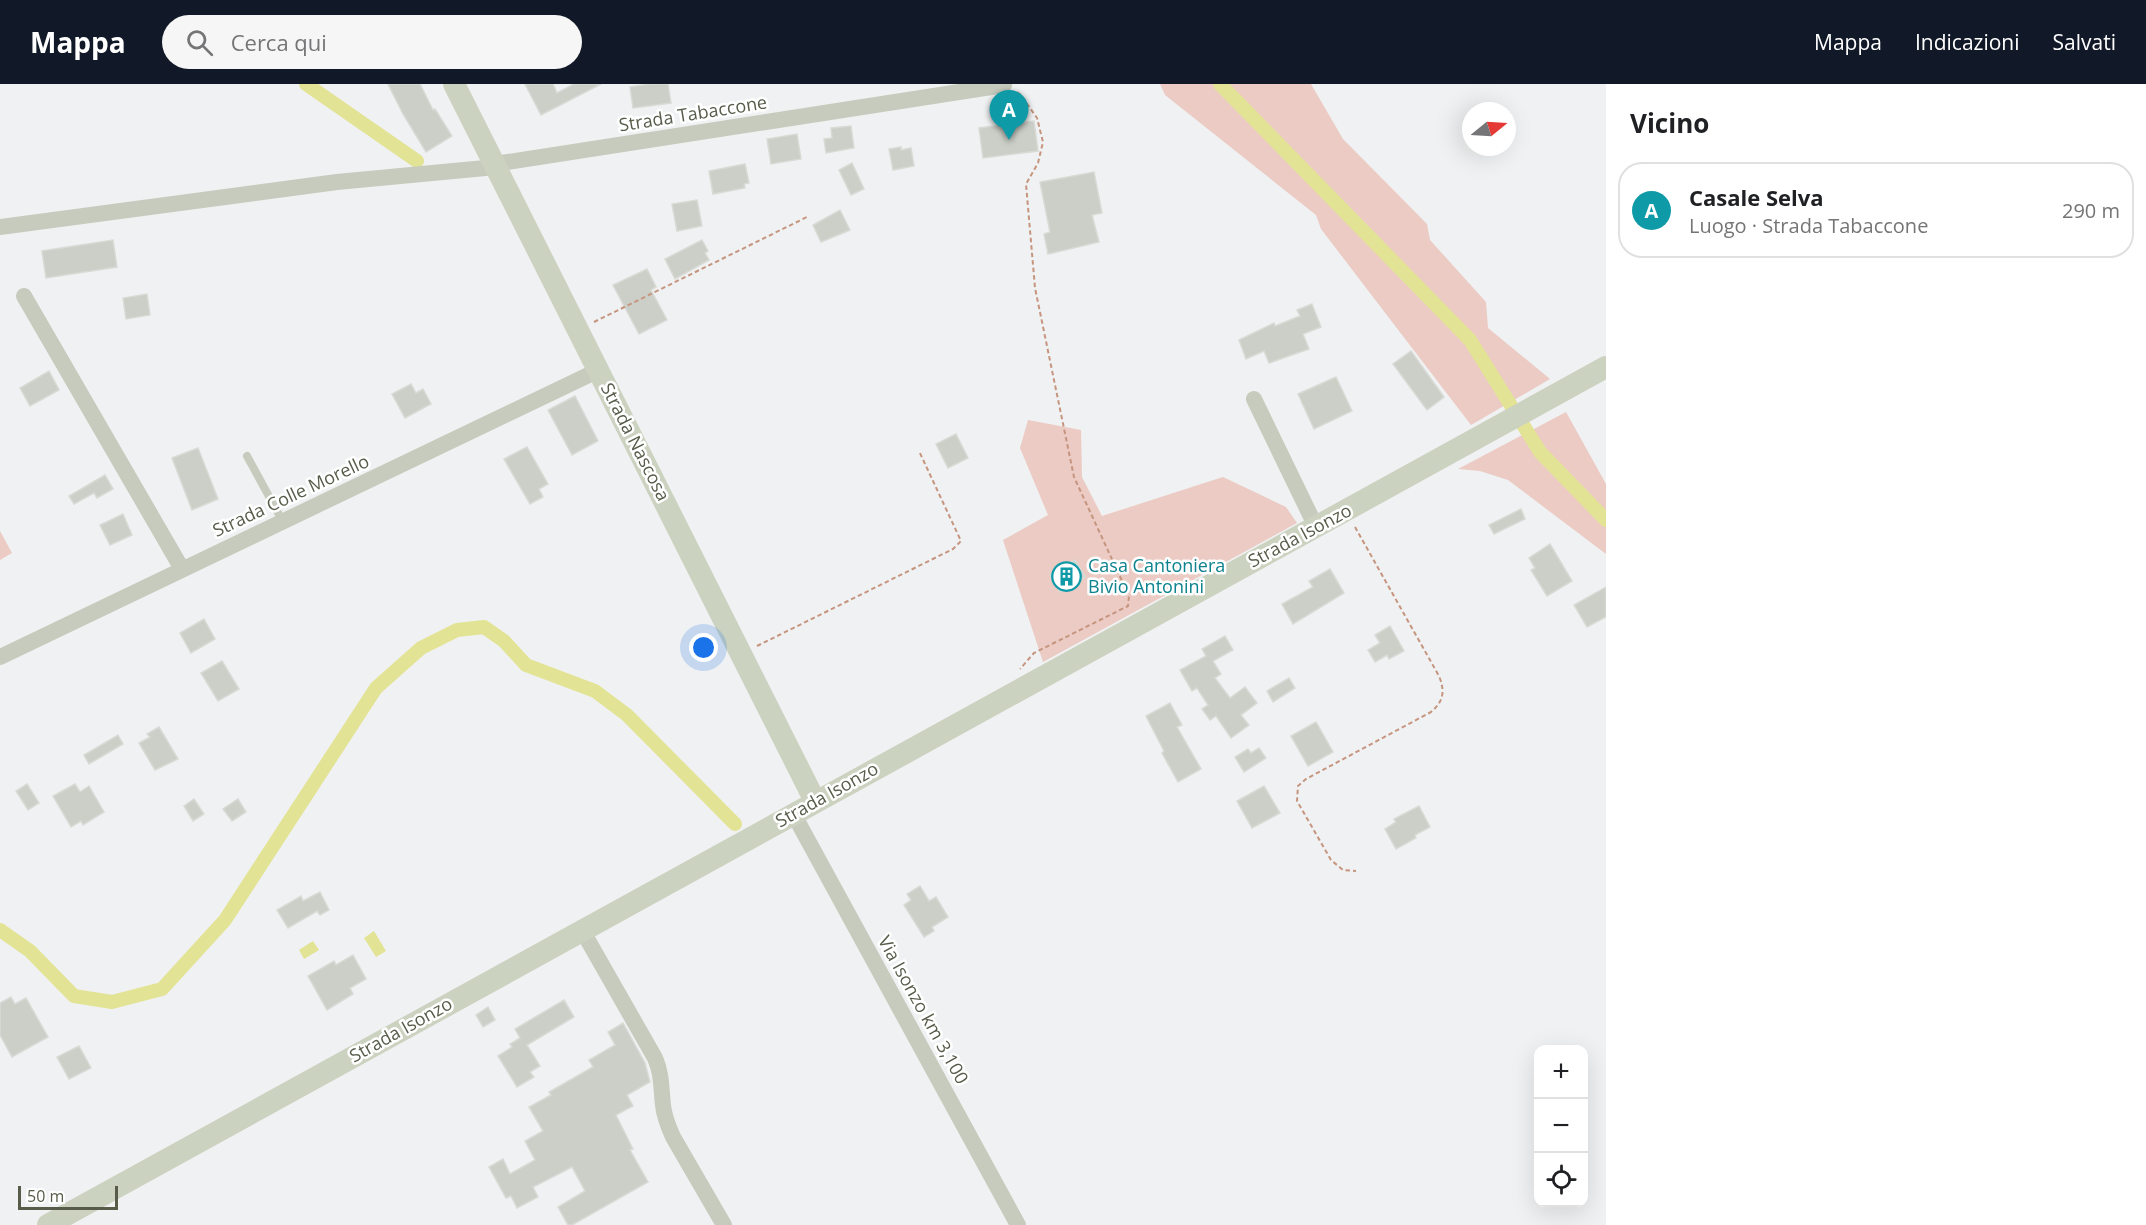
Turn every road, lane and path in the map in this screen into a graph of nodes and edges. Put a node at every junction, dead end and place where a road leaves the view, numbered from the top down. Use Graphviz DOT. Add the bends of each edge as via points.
graph roads {
  1 [pos="454,84"];
  2 [pos="1004,85"];
  3 [pos="495,166"];
  4 [pos="807,217"];
  5 [pos="0,227"];
  6 [pos="24,296"];
  7 [pos="578,330"];
  8 [pos="1606,367"];
  9 [pos="599,370"];
  10 [pos="1254,399"];
  11 [pos="919,451"];
  12 [pos="247,456"];
  13 [pos="1347,511"];
  14 [pos="283,522"];
  15 [pos="1316,527"];
  16 [pos="182,569"];
  17 [pos="741,654"];
  18 [pos="0,657"];
  19 [pos="1018,671"];
  20 [pos="815,801"];
  21 [pos="793,813"];
  22 [pos="1356,871"];
  23 [pos="582,930"];
  24 [pos="48,1225"];
  25 [pos="724,1225"];
  26 [pos="1018,1225"];
  1 -- 3 [label="main road, Strada Nascosa"];
  2 -- 3 [label="street, Strada Tabaccone"];
  2 -- 19 [label="path" via="1021,95 1036,118 1043,142 1038,163 1026,184 1034,277 1074,477 1129,596 1128,606 1034,653"];
  3 -- 5 [label="street, Strada Tabaccone" via="336,182"];
  3 -- 7 [label="main road, Strada Nascosa"];
  4 -- 7 [label="path"];
  6 -- 16 [label="street"];
  7 -- 9 [label="main road, Strada Nascosa"];
  8 -- 13 [label="main road, Strada Isonzo"];
  9 -- 14 [label="street, Strada Colle Morello"];
  9 -- 17 [label="main road, Strada Nascosa"];
  10 -- 15 [label="street"];
  11 -- 17 [label="path" via="961,541 953,549"];
  12 -- 14 [label="lane"];
  13 -- 15 [label="main road, Strada Isonzo"];
  13 -- 22 [label="path" via="1443,686 1442,699 1431,711 1306,778 1298,786 1297,801 1331,860 1343,870"];
  14 -- 16 [label="street, Strada Colle Morello"];
  15 -- 20 [label="main road, Strada Isonzo"];
  16 -- 18 [label="street, Strada Colle Morello"];
  17 -- 20 [label="main road, Strada Nascosa"];
  20 -- 21 [label="main road, Strada Isonzo"];
  21 -- 23 [label="main road, Strada Isonzo"];
  21 -- 26 [label="street, Via Isonzo km 3,100"];
  23 -- 24 [label="main road, Strada Isonzo"];
  23 -- 25 [label="street" via="655,1058 670,1130"];
}
